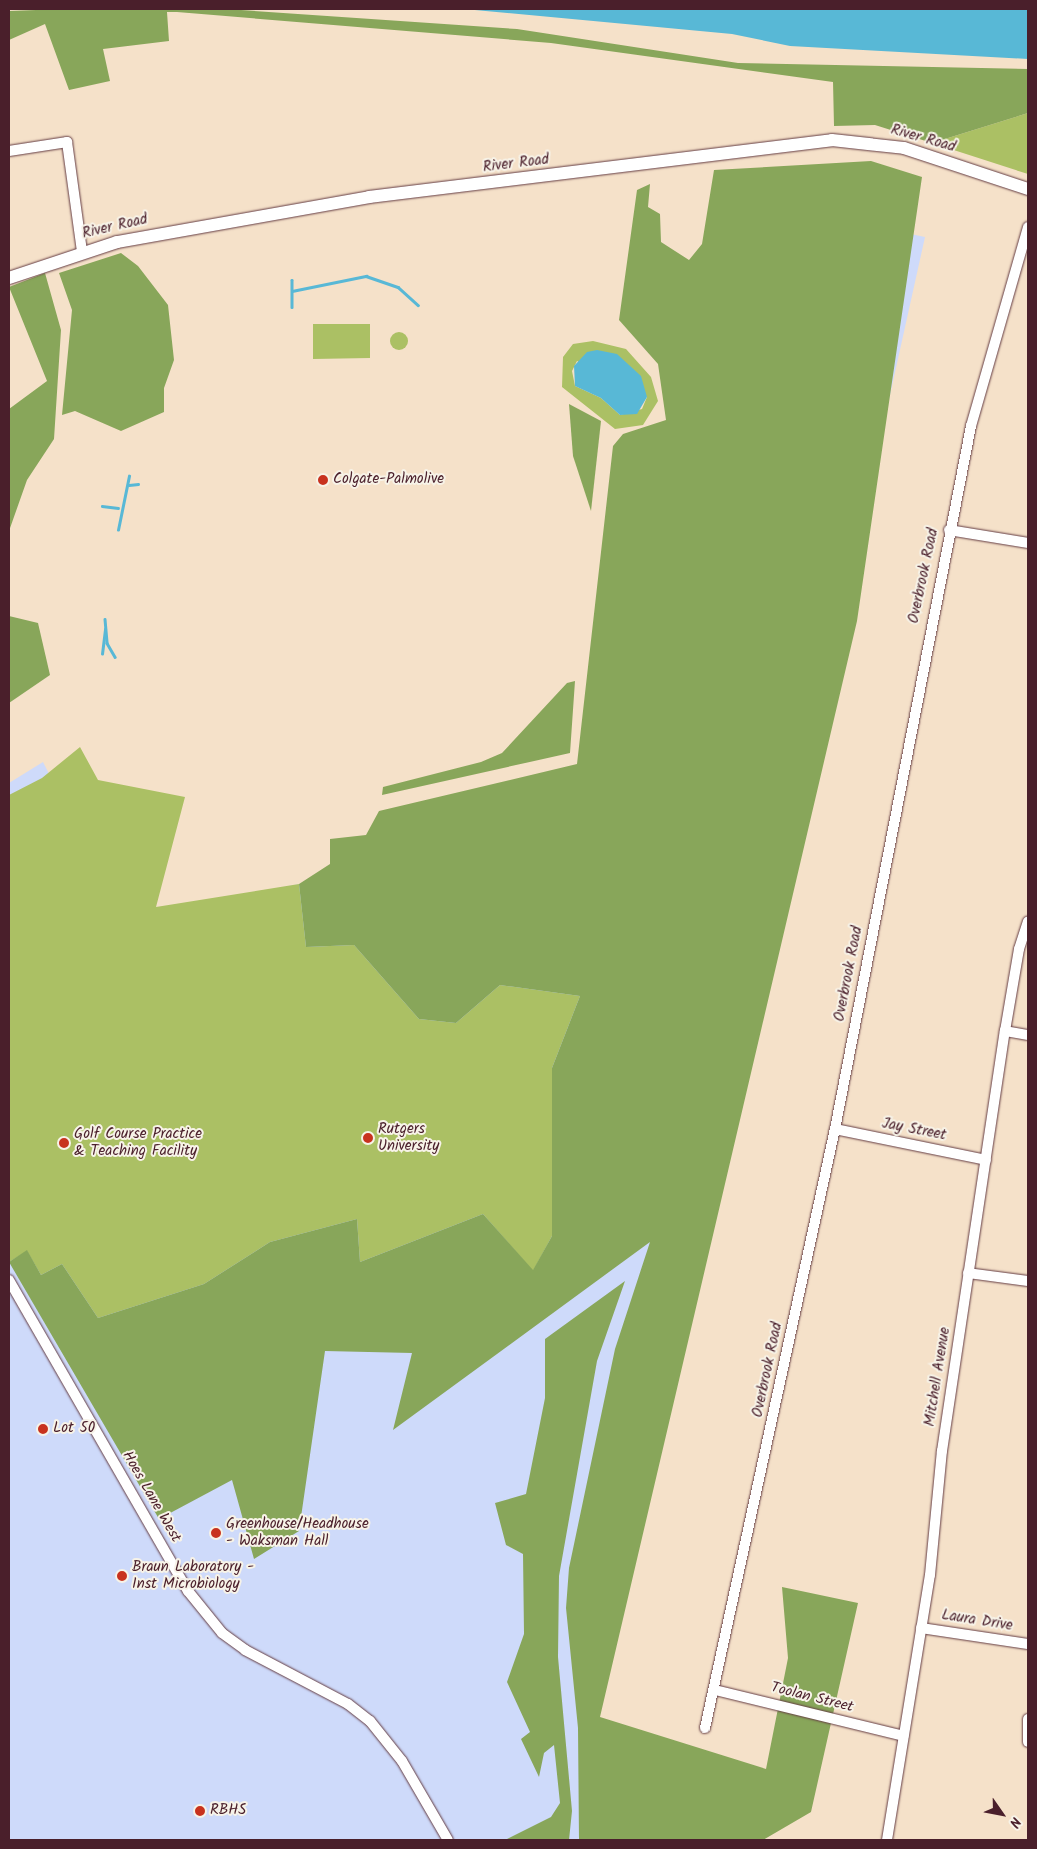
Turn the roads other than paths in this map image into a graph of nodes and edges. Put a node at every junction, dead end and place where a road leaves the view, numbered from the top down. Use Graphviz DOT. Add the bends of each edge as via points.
graph roads {
  1 [pos="9,151"];
  2 [pos="1028,189"];
  3 [pos="1028,227"];
  4 [pos="82,251"];
  5 [pos="9,278"];
  6 [pos="949,530"];
  7 [pos="1028,543"];
  8 [pos="1028,921"];
  9 [pos="1005,1031"];
  10 [pos="1028,1035"];
  11 [pos="835,1129"];
  12 [pos="986,1160"];
  13 [pos="968,1273"];
  14 [pos="9,1280"];
  15 [pos="1028,1281"];
  16 [pos="921,1628"];
  17 [pos="1028,1644"];
  18 [pos="715,1690"];
  19 [pos="1028,1719"];
  20 [pos="704,1728"];
  21 [pos="903,1736"];
  22 [pos="1028,1742"];
  23 [pos="448,1840"];
  24 [pos="887,1840"];
  1 -- 4 [label="street" via="67,142"];
  2 -- 4 [label="main road, River Road" via="904,148 832,140 369,197"];
  3 -- 6 [label="street, Overbrook Road" via="971,426"];
  4 -- 5 [label="main road, River Road"];
  6 -- 7 [label="street"];
  6 -- 11 [label="street, Overbrook Road"];
  8 -- 9 [label="street, Mitchell Avenue" via="1018,949"];
  9 -- 10 [label="street"];
  9 -- 12 [label="street, Mitchell Avenue"];
  11 -- 12 [label="street, Jay Street"];
  11 -- 18 [label="street, Overbrook Road"];
  12 -- 13 [label="street, Mitchell Avenue"];
  13 -- 15 [label="street"];
  13 -- 16 [label="street, Mitchell Avenue"];
  14 -- 23 [label="street, Hoes Lane West" via="188,1591 222,1632 246,1650 348,1704 370,1721 402,1761"];
  16 -- 17 [label="street, Laura Drive"];
  16 -- 21 [label="street, Mitchell Avenue"];
  18 -- 20 [label="street, Overbrook Road"];
  18 -- 21 [label="street, Toolan Street"];
  19 -- 22 [label="street"];
  21 -- 24 [label="street, Mitchell Avenue"];
}
